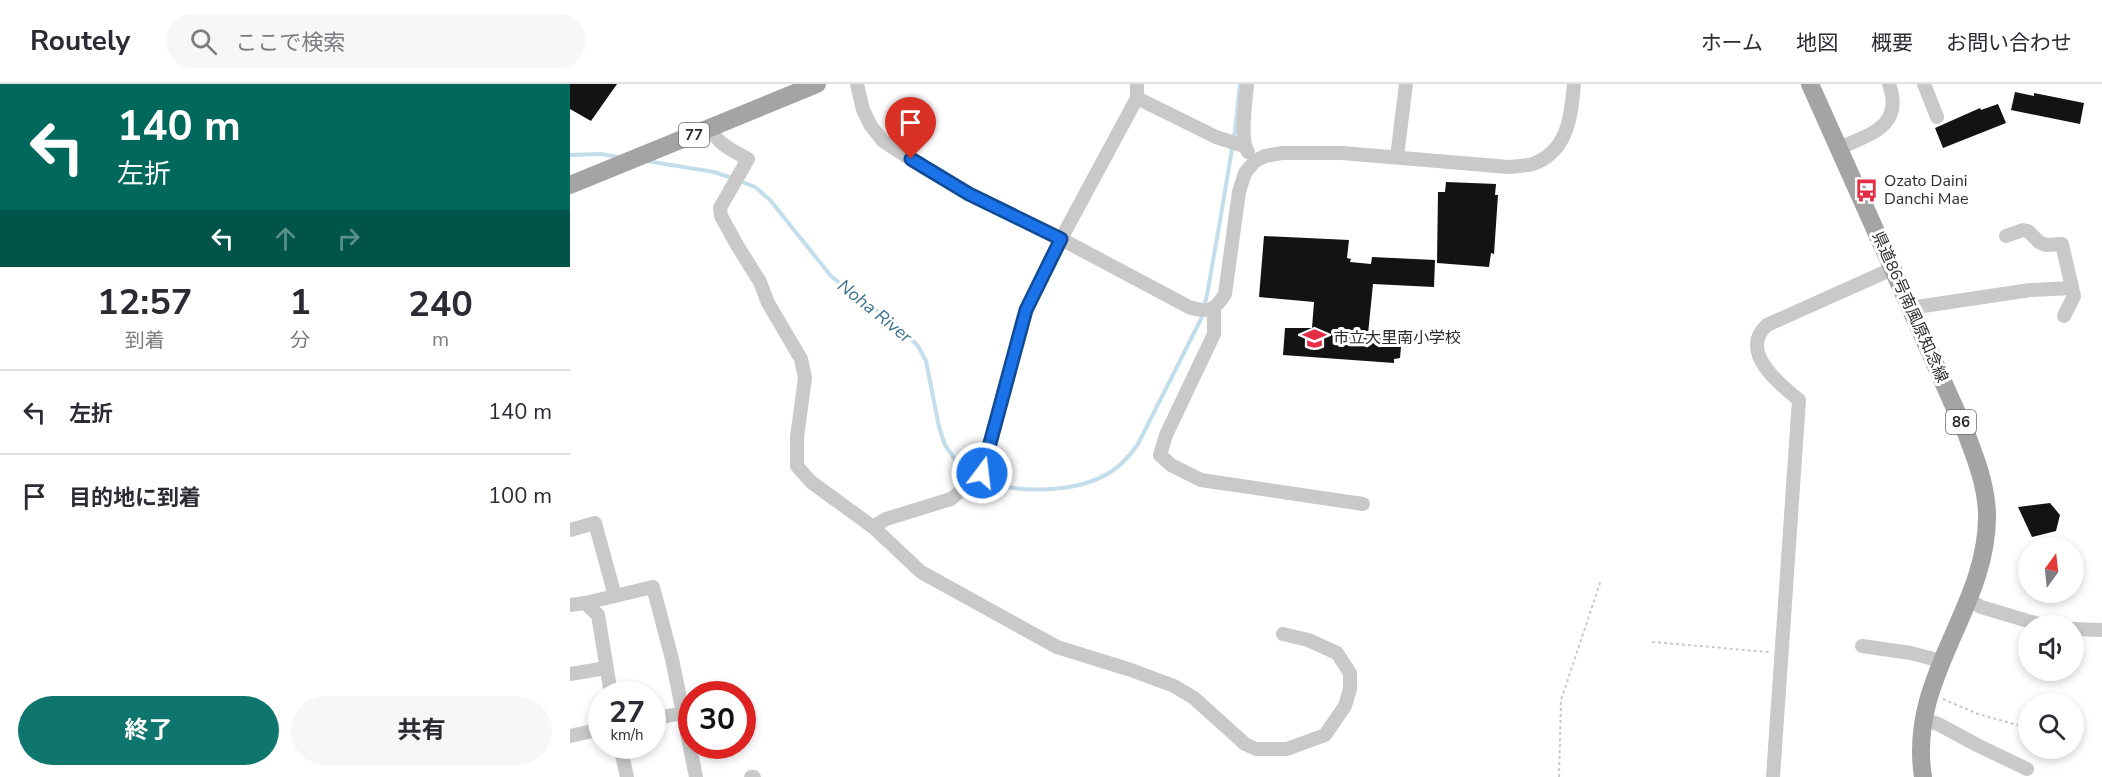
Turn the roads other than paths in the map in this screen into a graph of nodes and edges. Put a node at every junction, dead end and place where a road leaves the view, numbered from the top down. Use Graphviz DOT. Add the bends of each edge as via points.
graph roads {
  1 [pos="817,84"];
  2 [pos="857,84"];
  3 [pos="1247,84"];
  4 [pos="1406,84"];
  5 [pos="1574,84"];
  6 [pos="1810,84"];
  7 [pos="1889,84"];
  8 [pos="1924,84"];
  9 [pos="1137,91"];
  10 [pos="1937,117"];
  11 [pos="711,128"];
  12 [pos="1240,144"];
  13 [pos="1839,148"];
  14 [pos="1397,157"];
  15 [pos="1255,161"];
  16 [pos="570,185"];
  17 [pos="2006,236"];
  18 [pos="1061,239"];
  19 [pos="1892,269"];
  20 [pos="2072,288"];
  21 [pos="1214,308"];
  22 [pos="1910,308"];
  23 [pos="2064,316"];
  24 [pos="1363,504"];
  25 [pos="873,527"];
  26 [pos="570,530"];
  27 [pos="615,596"];
  28 [pos="1968,599"];
  29 [pos="585,603"];
  30 [pos="570,605"];
  31 [pos="2018,618"];
  32 [pos="2084,629"];
  33 [pos="2102,630"];
  34 [pos="1283,634"];
  35 [pos="1862,646"];
  36 [pos="1941,661"];
  37 [pos="606,668"];
  38 [pos="570,674"];
  39 [pos="608,681"];
  40 [pos="678,688"];
  41 [pos="1923,719"];
  42 [pos="588,732"];
  43 [pos="570,736"];
  44 [pos="623,759"];
  45 [pos="692,759"];
  46 [pos="2027,769"];
  47 [pos="627,777"];
  48 [pos="696,777"];
  49 [pos="1773,777"];
  50 [pos="1923,777"];
  1 -- 11 [label="main road, 77"];
  2 -- 18 [label="street" via="870,126 883,141 969,194"];
  3 -- 12 [label="street"];
  4 -- 14 [label="street"];
  5 -- 14 [label="street" via="1563,140 1550,155 1531,165 1509,167"];
  6 -- 13 [label="main road, 県道86号南風原知念線 / 86"];
  7 -- 13 [label="street" via="1894,104 1888,121"];
  8 -- 10 [label="street"];
  9 -- 12 [label="street" via="1216,137"];
  9 -- 18 [label="street"];
  11 -- 16 [label="main road, 77"];
  11 -- 25 [label="street" via="720,142 748,159 720,208 721,216 804,369 798,466 811,482"];
  12 -- 15 [label="street"];
  13 -- 19 [label="main road, 県道86号南風原知念線 / 86"];
  14 -- 15 [label="street" via="1282,153"];
  15 -- 21 [label="street" via="1245,173 1239,192 1225,294"];
  17 -- 20 [label="street" via="2023,230 2046,245 2062,244"];
  18 -- 21 [label="street" via="1189,307"];
  18 -- 25 [label="street" via="1026,310 982,473 951,499 886,519"];
  19 -- 22 [label="main road, 県道86号南風原知念線 / 86"];
  19 -- 49 [label="street" via="1767,325 1756,341 1763,364 1773,378 1799,400"];
  20 -- 22 [label="street" via="2030,290"];
  20 -- 23 [label="street" via="2073,302"];
  21 -- 24 [label="street" via="1214,334 1160,455 1201,480"];
  22 -- 28 [label="main road, 県道86号南風原知念線 / 86" via="1966,434 1982,481 1987,512 1984,544"];
  25 -- 34 [label="street" via="921,573 1057,647 1174,686 1256,749 1287,749 1325,735 1345,706 1350,689 1350,673 1337,653"];
  26 -- 27 [label="street" via="595,523"];
  27 -- 29 [label="street"];
  27 -- 40 [label="street" via="653,586"];
  28 -- 31 [label="street"];
  28 -- 36 [label="main road, 県道86号南風原知念線 / 86"];
  29 -- 30 [label="street"];
  29 -- 37 [label="street" via="597,615"];
  32 -- 33 [label="street"];
  35 -- 36 [label="street"];
  36 -- 41 [label="main road, 県道86号南風原知念線 / 86"];
  37 -- 38 [label="street"];
  37 -- 39 [label="street"];
  41 -- 46 [label="street"];
  41 -- 50 [label="main road, 県道86号南風原知念線 / 86" via="1919,748"];
  42 -- 43 [label="street"];
  44 -- 47 [label="street"];
  45 -- 48 [label="street"];
}
